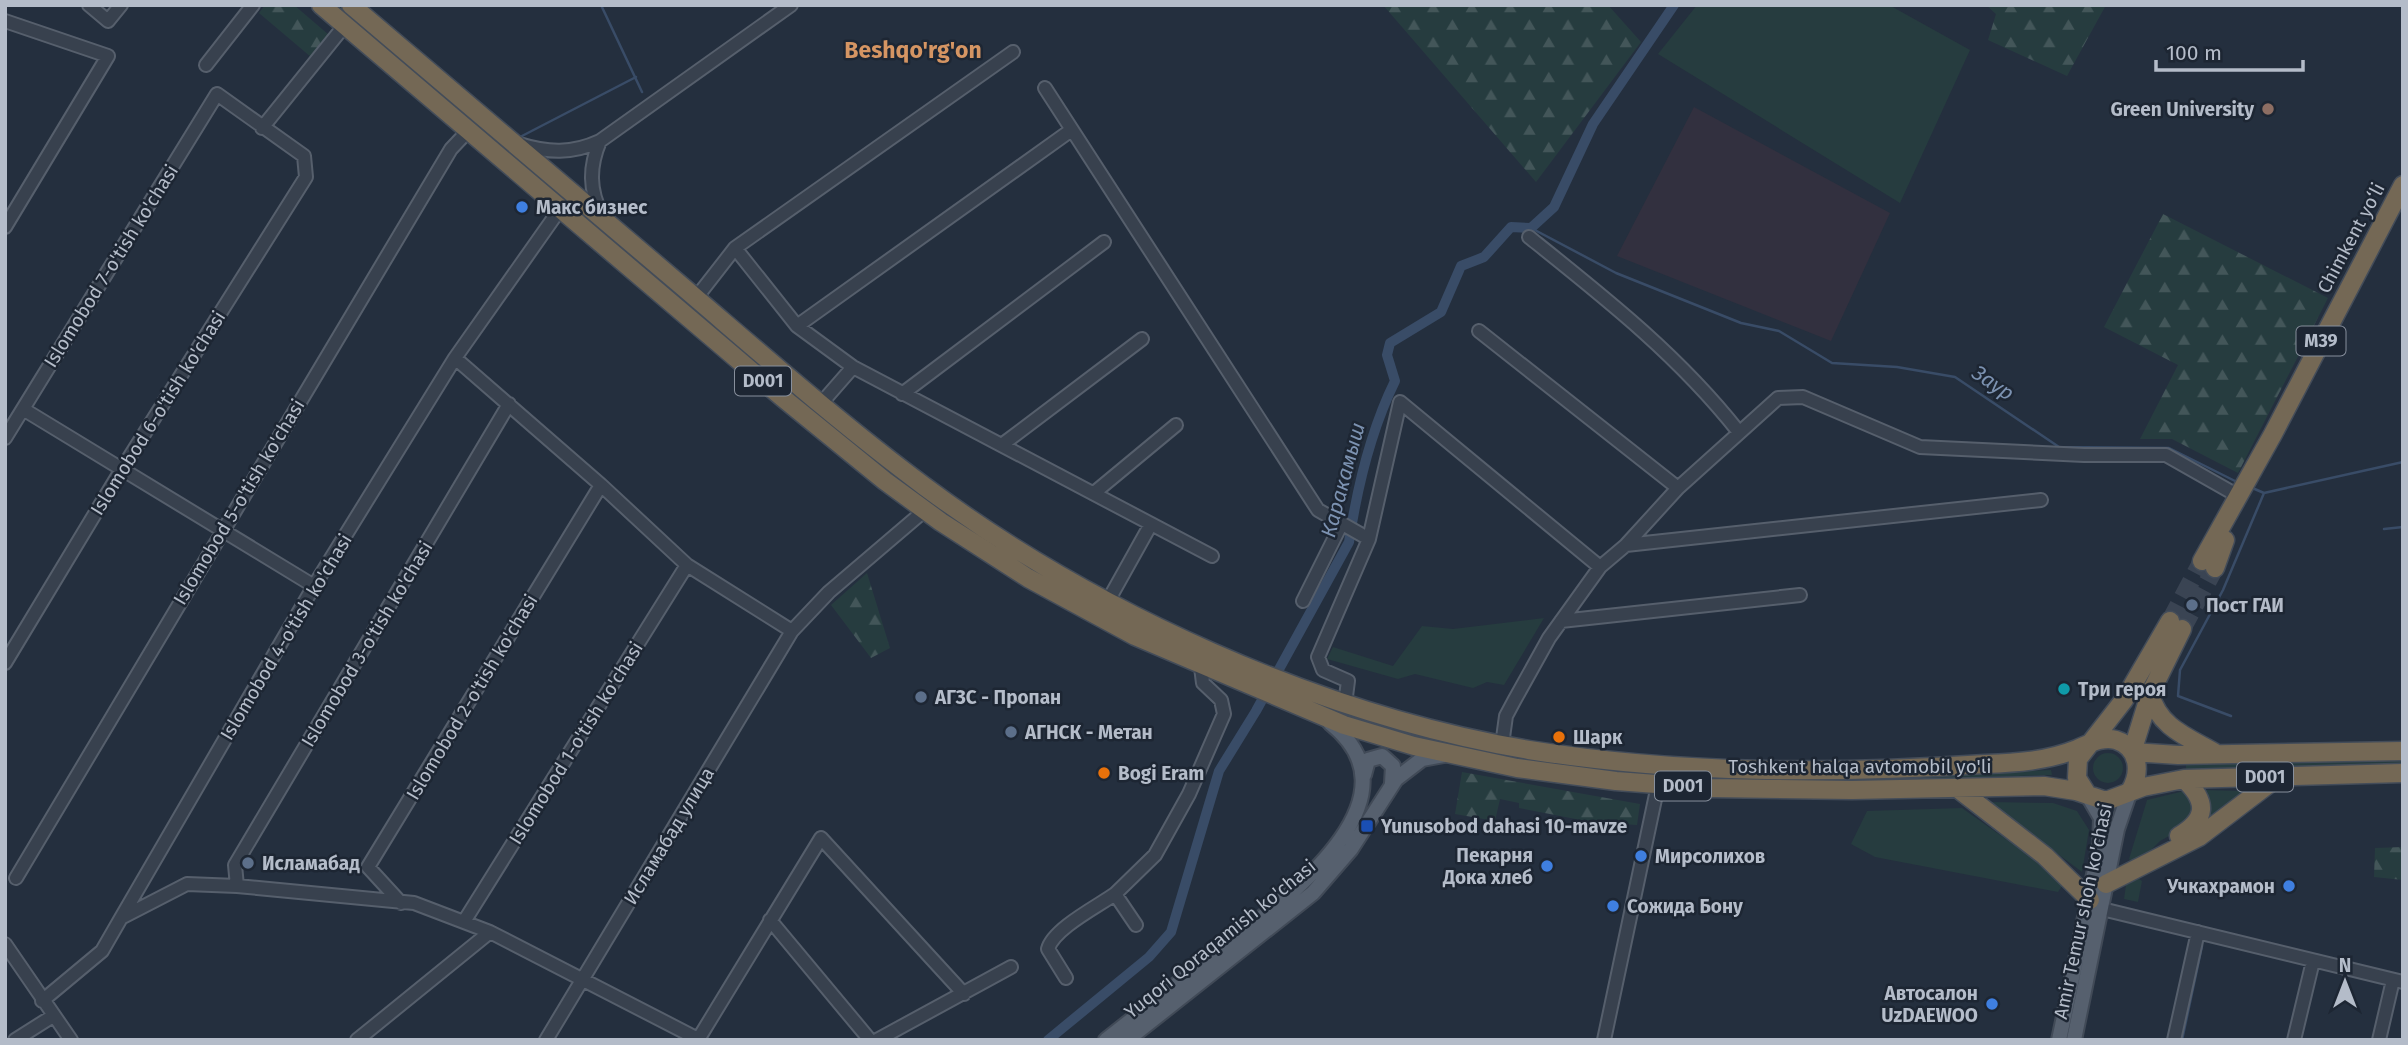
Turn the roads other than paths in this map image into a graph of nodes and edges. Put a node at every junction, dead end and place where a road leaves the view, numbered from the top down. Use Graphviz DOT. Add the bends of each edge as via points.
graph roads {
  1 [pos="89,5"];
  2 [pos="121,5"];
  3 [pos="253,5"];
  4 [pos="321,5"];
  5 [pos="351,5"];
  6 [pos="791,5"];
  7 [pos="5,21"];
  8 [pos="345,26"];
  9 [pos="1013,52"];
  10 [pos="206,65"];
  11 [pos="1045,88"];
  12 [pos="262,128"];
  13 [pos="468,131"];
  14 [pos="1070,131"];
  15 [pos="600,141"];
  16 [pos="512,142"];
  17 [pos="2403,185"];
  18 [pos="560,209"];
  19 [pos="606,222"];
  20 [pos="5,228"];
  21 [pos="1529,237"];
  22 [pos="1104,242"];
  23 [pos="735,248"];
  24 [pos="638,249"];
  25 [pos="625,264"];
  26 [pos="696,298"];
  27 [pos="797,326"];
  28 [pos="1479,331"];
  29 [pos="1142,339"];
  30 [pos="455,358"];
  31 [pos="853,367"];
  32 [pos="795,382"];
  33 [pos="902,394"];
  34 [pos="783,398"];
  35 [pos="825,399"];
  36 [pos="509,404"];
  37 [pos="23,409"];
  38 [pos="1176,425"];
  39 [pos="1738,431"];
  40 [pos="5,439"];
  41 [pos="1003,443"];
  42 [pos="122,468"];
  43 [pos="601,485"];
  44 [pos="1678,488"];
  45 [pos="1094,493"];
  46 [pos="2240,497"];
  47 [pos="2041,500"];
  48 [pos="924,510"];
  49 [pos="1151,524"];
  50 [pos="1341,525"];
  51 [pos="222,530"];
  52 [pos="1368,538"];
  53 [pos="1626,545"];
  54 [pos="1212,555"];
  55 [pos="2208,564"];
  56 [pos="687,565"];
  57 [pos="1600,567"];
  58 [pos="314,586"];
  59 [pos="1800,595"];
  60 [pos="1108,601"];
  61 [pos="1303,601"];
  62 [pos="1561,621"];
  63 [pos="792,631"];
  64 [pos="5,663"];
  65 [pos="1201,667"];
  66 [pos="2150,694"];
  67 [pos="1345,704"];
  68 [pos="1310,712"];
  69 [pos="2115,712"];
  70 [pos="2141,718"];
  71 [pos="2089,744"];
  72 [pos="1502,745"];
  73 [pos="2403,751"];
  74 [pos="2132,752"];
  75 [pos="1449,754"];
  76 [pos="2178,755"];
  77 [pos="2217,755"];
  78 [pos="1572,756"];
  79 [pos="2012,763"];
  80 [pos="2403,773"];
  81 [pos="1364,775"];
  82 [pos="1569,776"];
  83 [pos="2278,777"];
  84 [pos="2184,779"];
  85 [pos="1392,785"];
  86 [pos="1658,785"];
  87 [pos="1957,788"];
  88 [pos="2130,791"];
  89 [pos="2087,794"];
  90 [pos="2157,859"];
  91 [pos="16,878"];
  92 [pos="2106,884"];
  93 [pos="237,886"];
  94 [pos="1115,894"];
  95 [pos="401,903"];
  96 [pos="2096,905"];
  97 [pos="121,918"];
  98 [pos="464,920"];
  99 [pos="770,920"];
  100 [pos="1136,925"];
  101 [pos="490,932"];
  102 [pos="2198,932"];
  103 [pos="5,944"];
  104 [pos="2313,961"];
  105 [pos="1011,967"];
  106 [pos="1066,978"];
  107 [pos="583,980"];
  108 [pos="2398,981"];
  109 [pos="964,994"];
  110 [pos="42,1001"];
  111 [pos="53,1016"];
  112 [pos="699,1039"];
  113 [pos="15,1040"];
  114 [pos="71,1040"];
  115 [pos="357,1040"];
  116 [pos="546,1040"];
  117 [pos="870,1040"];
  118 [pos="877,1040"];
  119 [pos="1107,1040"];
  120 [pos="1127,1040"];
  121 [pos="1604,1040"];
  122 [pos="2059,1040"];
  123 [pos="2074,1040"];
  124 [pos="2174,1040"];
  125 [pos="2294,1040"];
  126 [pos="2379,1040"];
  1 -- 2 [label="street" via="108,21"];
  3 -- 10 [label="street"];
  4 -- 8 [label="highway, Toshkent halqa avtomobil yo'li / D001"];
  5 -- 16 [label="highway, Toshkent halqa avtomobil yo'li / D001"];
  6 -- 15 [label="street"];
  7 -- 20 [label="street" via="108,56"];
  8 -- 12 [label="street"];
  8 -- 13 [label="highway, Toshkent halqa avtomobil yo'li / D001"];
  9 -- 23 [label="street"];
  11 -- 14 [label="street"];
  12 -- 37 [label="street, Islomobod 7-o'tish ko'chasi" via="217,94"];
  12 -- 42 [label="street, Islomobod 6-o'tish ko'chasi" via="298,151 307,163 306,177"];
  13 -- 18 [label="highway, Toshkent halqa avtomobil yo'li / D001"];
  13 -- 51 [label="street, Islomobod 5-o'tish ko'chasi" via="451,149"];
  14 -- 27 [label="street"];
  14 -- 50 [label="street" via="1318,510"];
  15 -- 16 [label="street" via="557,152"];
  15 -- 19 [label="street" via="592,188"];
  16 -- 19 [label="highway, Toshkent halqa avtomobil yo'li / D001"];
  17 -- 46 [label="highway, Chimkent yo‘li / M39"];
  18 -- 25 [label="highway, Toshkent halqa avtomobil yo'li / D001"];
  18 -- 30 [label="street, Islomobod 4-o'tish ko'chasi"];
  19 -- 24 [label="highway, Toshkent halqa avtomobil yo'li / D001"];
  21 -- 39 [label="street" via="1638,324 1708,393"];
  22 -- 33 [label="street"];
  23 -- 26 [label="street"];
  23 -- 27 [label="street"];
  24 -- 25 [label="highway"];
  24 -- 26 [label="highway, Toshkent halqa avtomobil yo'li / D001"];
  25 -- 34 [label="highway, Toshkent halqa avtomobil yo'li / D001"];
  26 -- 32 [label="highway, Toshkent halqa avtomobil yo'li / D001"];
  27 -- 31 [label="street"];
  28 -- 44 [label="street"];
  29 -- 41 [label="street"];
  30 -- 36 [label="street"];
  30 -- 58 [label="street, Islomobod 4-o'tish ko'chasi"];
  31 -- 33 [label="street"];
  31 -- 35 [label="street"];
  32 -- 34 [label="highway"];
  32 -- 60 [label="highway, Toshkent halqa avtomobil yo'li / D001" via="953,507"];
  33 -- 41 [label="street"];
  34 -- 48 [label="highway, Toshkent halqa avtomobil yo'li / D001"];
  36 -- 43 [label="street"];
  36 -- 93 [label="street, Islomobod 3-o'tish ko'chasi" via="235,865"];
  37 -- 40 [label="street, Islomobod 7-o'tish ko'chasi"];
  37 -- 42 [label="street"];
  38 -- 45 [label="street"];
  39 -- 44 [label="street"];
  39 -- 46 [label="street" via="1778,398 1803,397 1920,447 2166,456"];
  41 -- 45 [label="street"];
  42 -- 51 [label="street"];
  42 -- 64 [label="street, Islomobod 6-o'tish ko'chasi"];
  43 -- 56 [label="street"];
  43 -- 95 [label="street, Islomobod 2-o'tish ko'chasi" via="368,867"];
  44 -- 53 [label="street"];
  45 -- 49 [label="street"];
  46 -- 55 [label="highway, Chimkent yo‘li / M39"];
  47 -- 53 [label="street"];
  48 -- 63 [label="street, Исламабад улица" via="829,592"];
  48 -- 65 [label="highway, Toshkent halqa avtomobil yo'li / D001" via="1058,596"];
  49 -- 54 [label="street"];
  49 -- 60 [label="street"];
  50 -- 52 [label="street"];
  50 -- 61 [label="street"];
  51 -- 58 [label="street"];
  51 -- 91 [label="street, Islomobod 5-o'tish ko'chasi"];
  52 -- 57 [label="street" via="1400,402"];
  52 -- 67 [label="street" via="1318,657 1323,670 1348,681"];
  53 -- 57 [label="street"];
  56 -- 63 [label="street"];
  56 -- 98 [label="street, Islomobod 1-o'tish ko'chasi"];
  57 -- 62 [label="street"];
  58 -- 97 [label="street, Islomobod 4-o'tish ko'chasi"];
  59 -- 62 [label="street"];
  60 -- 67 [label="highway, Toshkent halqa avtomobil yo'li / D001"];
  62 -- 72 [label="street" via="1506,716"];
  63 -- 107 [label="street, Исламабад улица"];
  65 -- 68 [label="highway, Toshkent halqa avtomobil yo'li / D001"];
  65 -- 94 [label="street" via="1203,683 1221,700 1224,714 1189,794 1155,855"];
  66 -- 69 [label="highway" via="2176,625"];
  66 -- 70 [label="highway"];
  66 -- 77 [label="highway" via="2161,720"];
  67 -- 72 [label="highway, Toshkent halqa avtomobil yo'li / D001" via="1423,728"];
  68 -- 75 [label="highway, Toshkent halqa avtomobil yo'li / D001"];
  68 -- 81 [label="main road" via="1348,739"];
  69 -- 71 [label="highway"];
  69 -- 79 [label="highway" via="2067,742"];
  70 -- 74 [label="highway"];
  70 -- 76 [label="highway" via="2148,739"];
  71 -- 74 [label="highway, Toshkent halqa avtomobil yo'li" via="2117,740"];
  71 -- 79 [label="highway, Toshkent halqa avtomobil yo'li / D001" via="2051,758"];
  71 -- 89 [label="highway" via="2076,768"];
  72 -- 78 [label="highway, Toshkent halqa avtomobil yo'li / D001"];
  73 -- 77 [label="highway, Toshkent halqa avtomobil yo'li / D001"];
  74 -- 76 [label="highway, Toshkent halqa avtomobil yo'li / D001"];
  74 -- 88 [label="highway" via="2137,776"];
  75 -- 82 [label="highway, Toshkent halqa avtomobil yo'li / D001"];
  75 -- 85 [label="main road, Yuqori Qoraqamish ko'chasi" via="1413,764"];
  76 -- 77 [label="highway, Toshkent halqa avtomobil yo'li / D001"];
  78 -- 79 [label="highway, Toshkent halqa avtomobil yo'li / D001" via="1756,770"];
  78 -- 82 [label="highway"];
  80 -- 83 [label="highway, Toshkent halqa avtomobil yo'li / D001"];
  81 -- 85 [label="main road" via="1368,760 1382,757 1393,766"];
  81 -- 119 [label="main road, Yuqori Qoraqamish ko'chasi" via="1362,798 1350,823 1308,878"];
  82 -- 86 [label="highway, Toshkent halqa avtomobil yo'li / D001"];
  83 -- 84 [label="highway, Toshkent halqa avtomobil yo'li / D001"];
  83 -- 90 [label="highway" via="2199,837"];
  84 -- 88 [label="highway, Toshkent halqa avtomobil yo'li / D001"];
  84 -- 90 [label="highway" via="2199,797 2201,816 2194,826 2159,848"];
  85 -- 120 [label="main road, Yuqori Qoraqamish ko'chasi" via="1355,844 1313,893"];
  86 -- 87 [label="highway, Toshkent halqa avtomobil yo'li / D001" via="1768,790"];
  86 -- 121 [label="street"];
  87 -- 89 [label="highway, Toshkent halqa avtomobil yo'li / D001" via="2044,786"];
  87 -- 96 [label="highway" via="2045,856"];
  88 -- 89 [label="highway, Toshkent halqa avtomobil yo'li" via="2106,801"];
  88 -- 92 [label="main road, Amir Temur shoh ko'chasi"];
  89 -- 96 [label="main road, Amir Temur shoh ko'chasi" via="2102,827"];
  90 -- 92 [label="highway"];
  92 -- 96 [label="main road, Amir Temur shoh ko'chasi"];
  93 -- 95 [label="street"];
  93 -- 97 [label="street" via="187,884"];
  94 -- 100 [label="street"];
  94 -- 106 [label="street" via="1050,943 1048,949"];
  95 -- 98 [label="street"];
  96 -- 102 [label="street"];
  96 -- 122 [label="main road, Amir Temur shoh ko'chasi"];
  96 -- 123 [label="main road, Amir Temur shoh ko'chasi"];
  97 -- 110 [label="street, Islomobod 4-o'tish ko'chasi" via="102,951"];
  98 -- 101 [label="street"];
  99 -- 109 [label="street" via="821,838"];
  99 -- 112 [label="street"];
  99 -- 117 [label="street"];
  101 -- 107 [label="street"];
  101 -- 115 [label="street"];
  102 -- 104 [label="street"];
  102 -- 124 [label="street"];
  103 -- 110 [label="street"];
  104 -- 108 [label="street"];
  104 -- 125 [label="street"];
  105 -- 109 [label="street"];
  107 -- 112 [label="street"];
  107 -- 116 [label="street, Исламабад улица"];
  108 -- 126 [label="street"];
  109 -- 118 [label="street"];
  110 -- 111 [label="street"];
  111 -- 113 [label="street"];
  111 -- 114 [label="street"];
}
